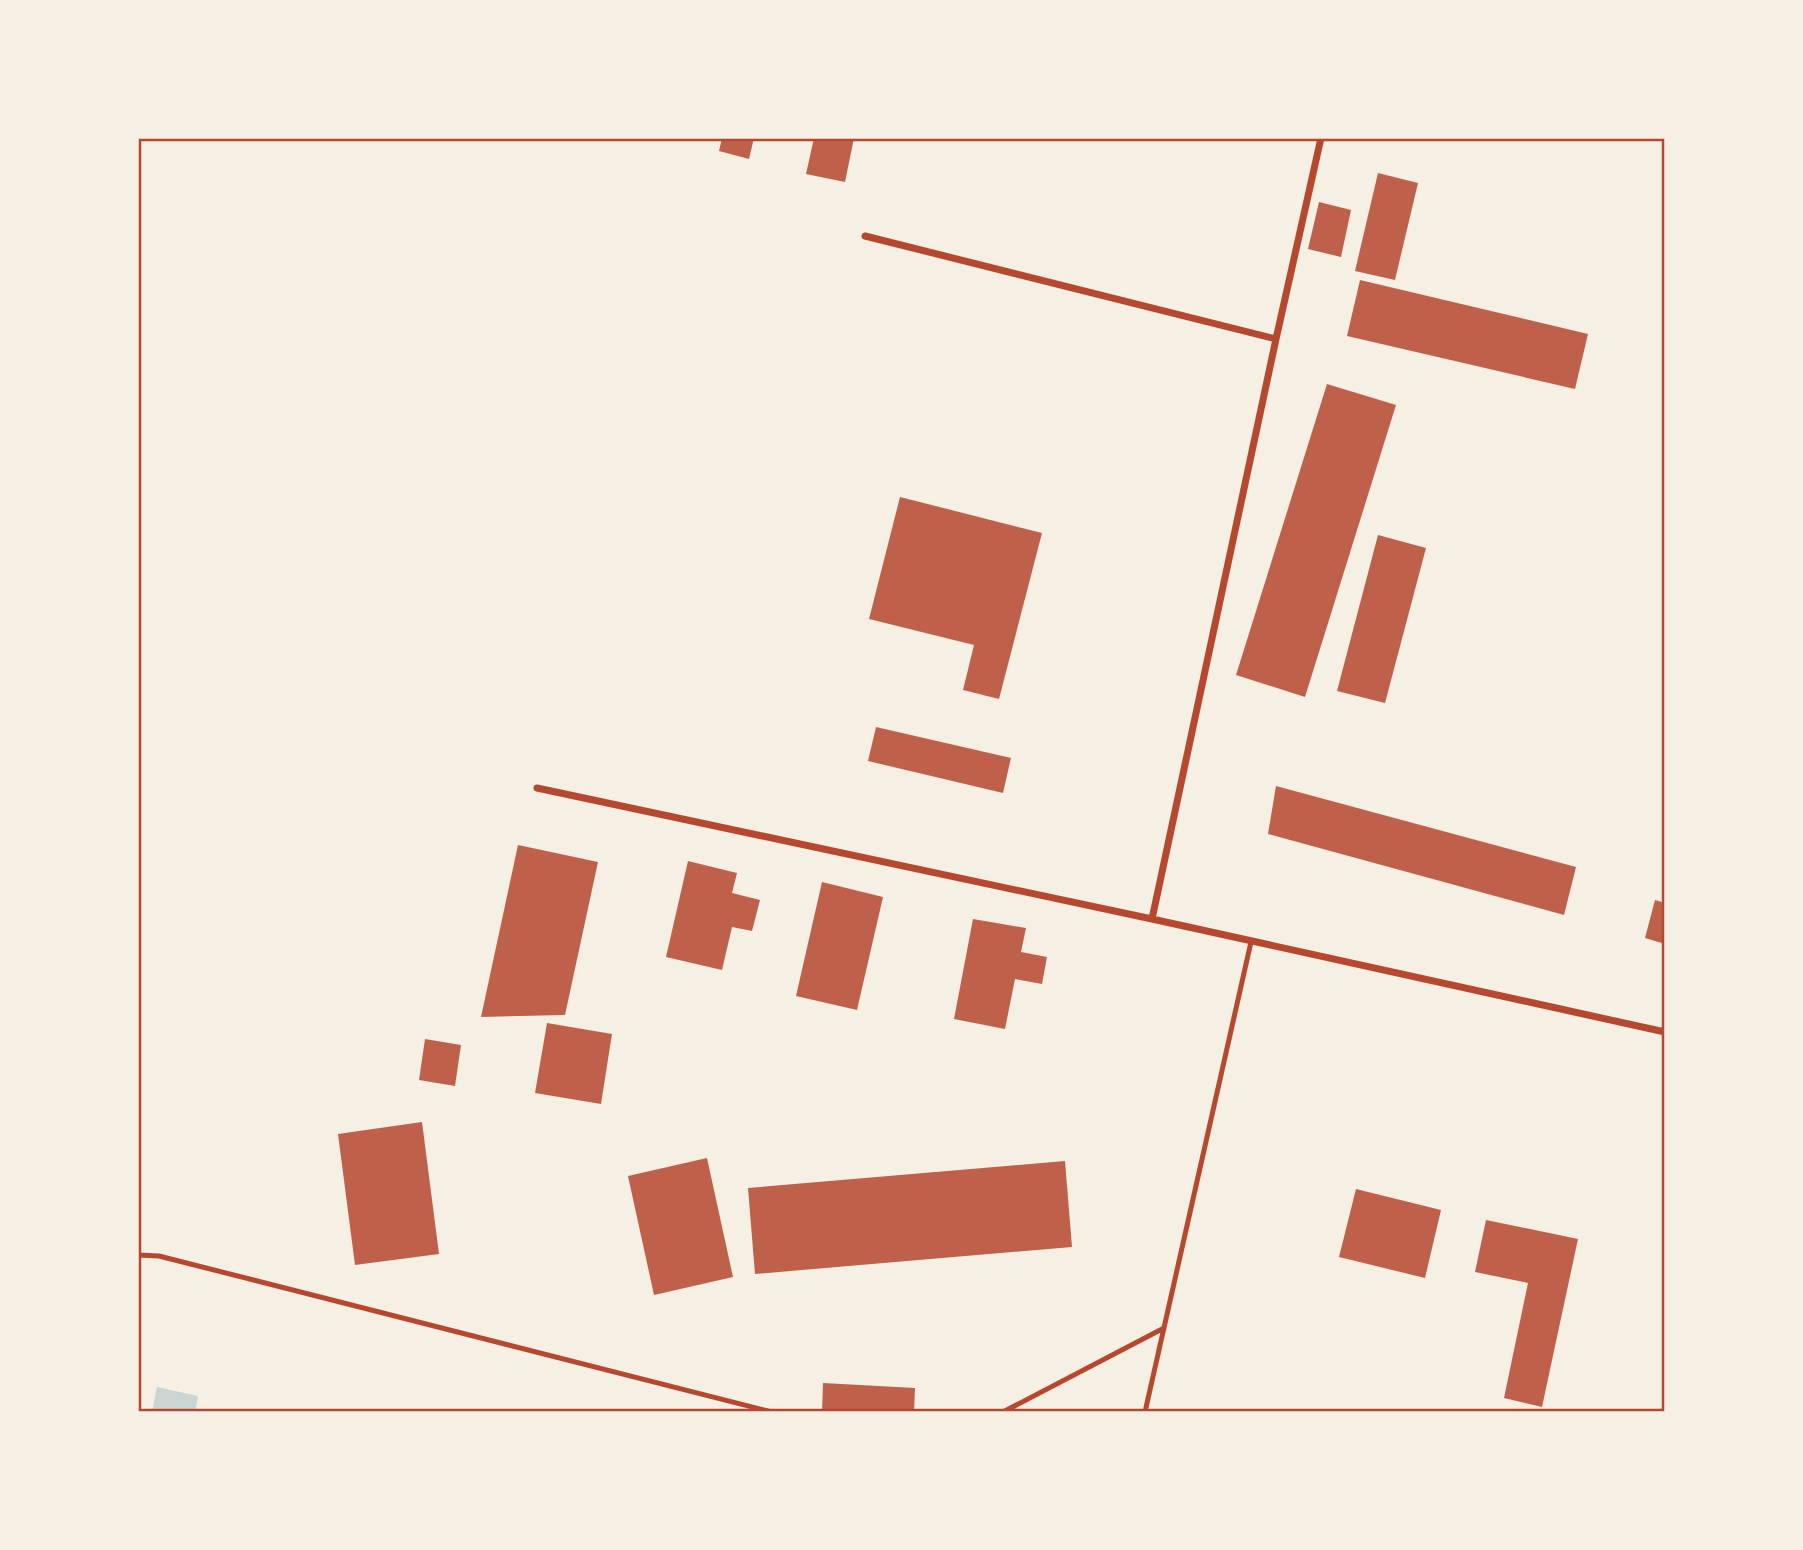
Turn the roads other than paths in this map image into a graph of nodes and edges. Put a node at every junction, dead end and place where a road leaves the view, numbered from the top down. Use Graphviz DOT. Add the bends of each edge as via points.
graph roads {
  1 [pos="1321,138"];
  2 [pos="865,236"];
  3 [pos="1276,339"];
  4 [pos="537,788"];
  5 [pos="1152,919"];
  6 [pos="1251,942"];
  7 [pos="1665,1032"];
  8 [pos="138,1255"];
  9 [pos="1164,1328"];
  10 [pos="772,1412"];
  11 [pos="1003,1412"];
  12 [pos="1145,1412"];
  1 -- 3 [label="street"];
  2 -- 3 [label="street"];
  3 -- 5 [label="street"];
  4 -- 5 [label="street"];
  5 -- 6 [label="street"];
  6 -- 7 [label="street"];
  6 -- 9 [label="lane"];
  8 -- 10 [label="lane" via="159,1256"];
  9 -- 11 [label="lane"];
  9 -- 12 [label="lane"];
}
